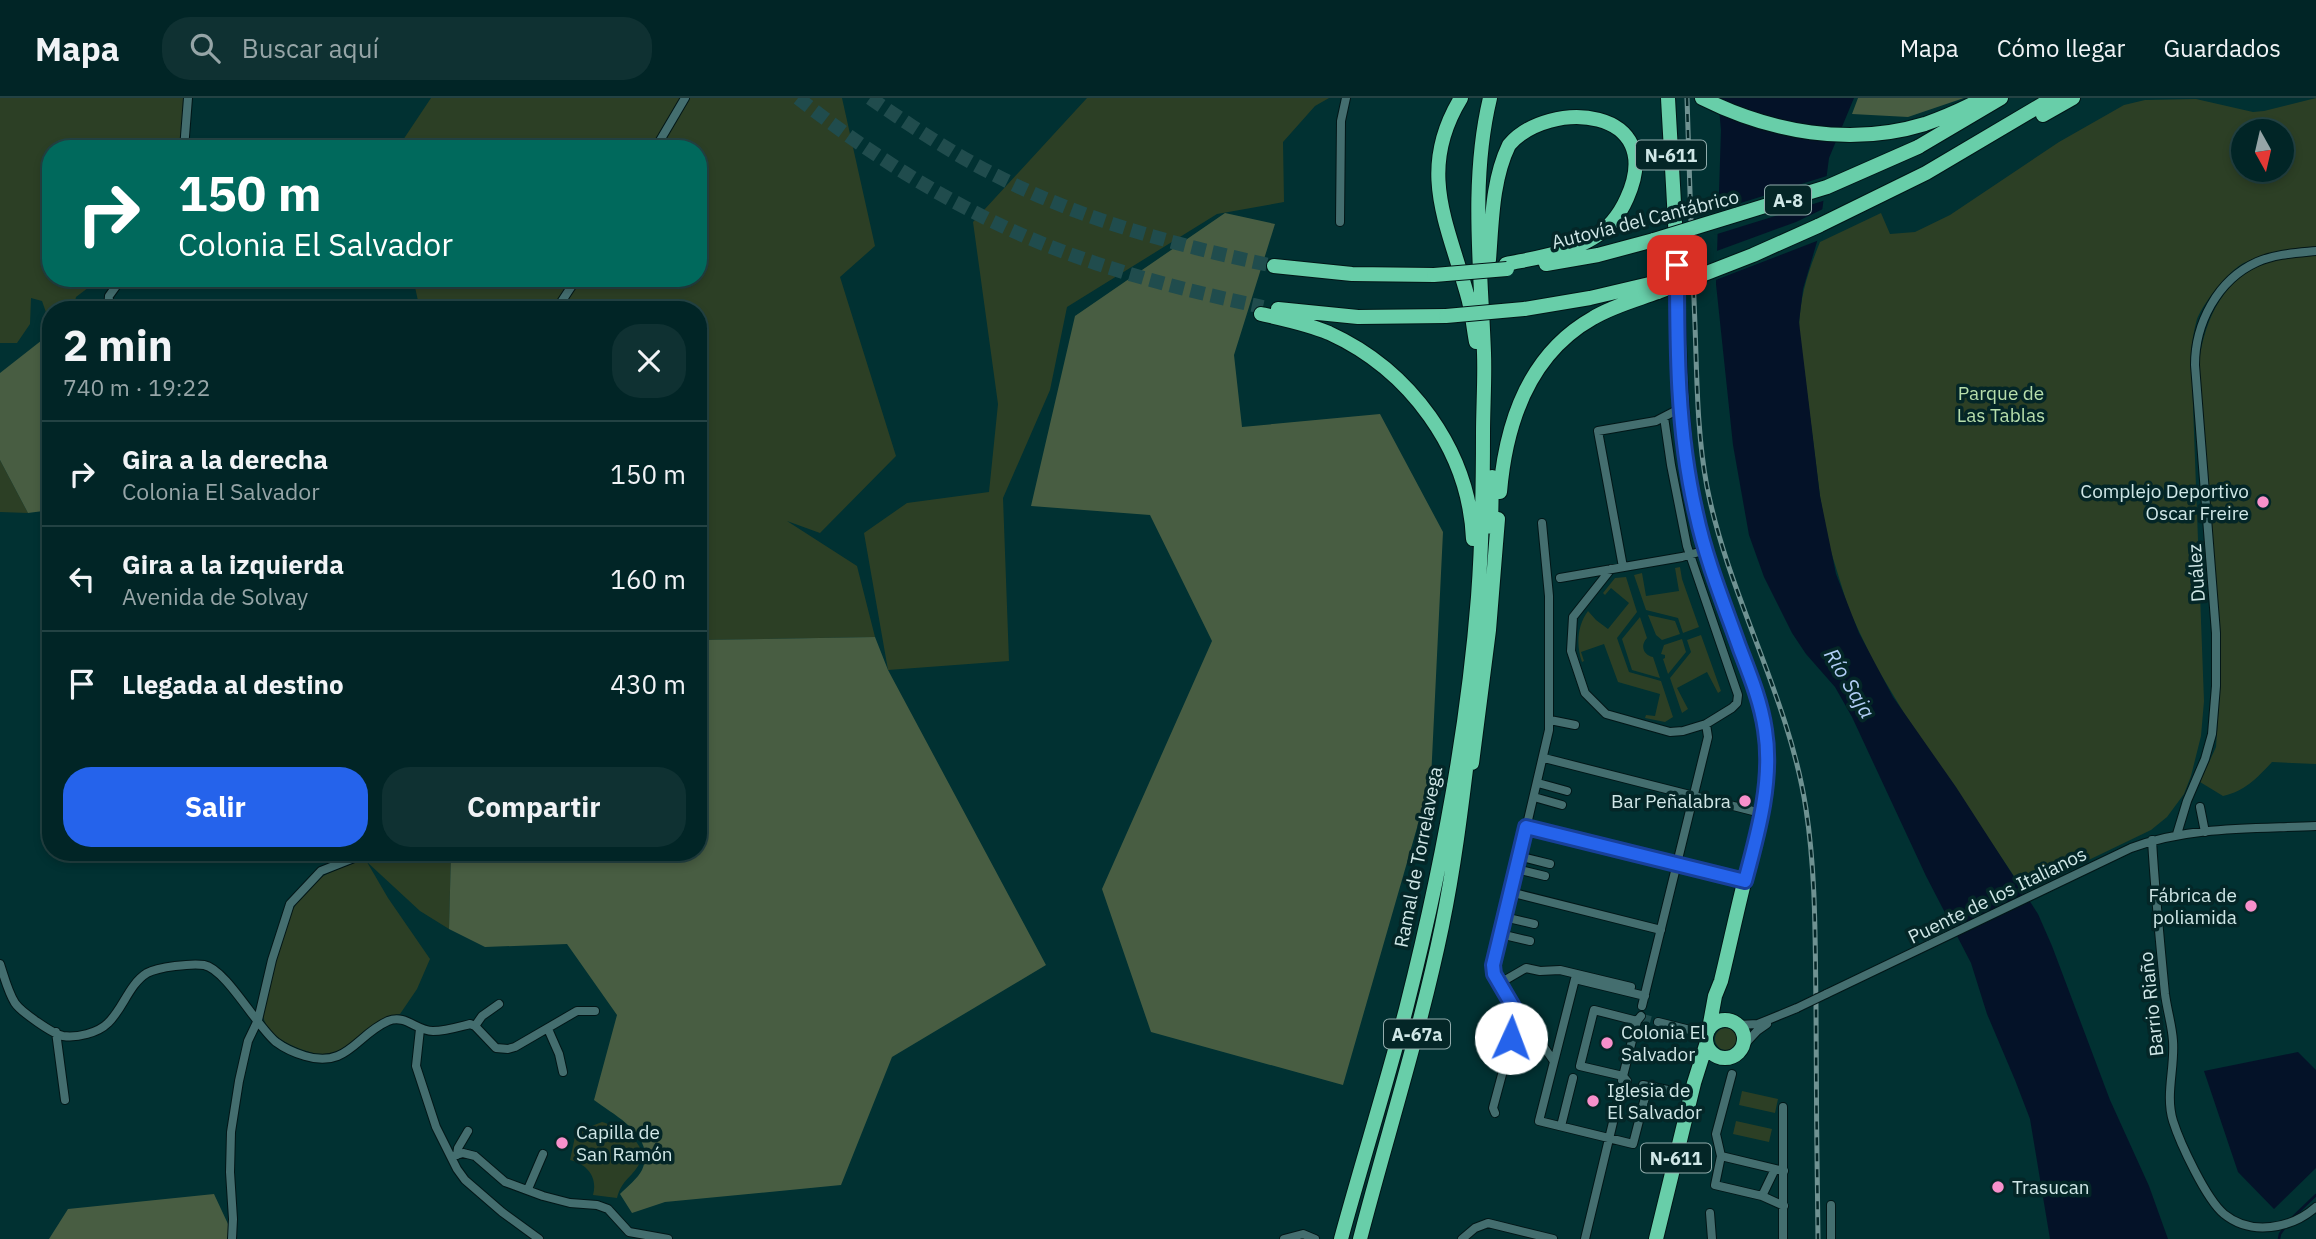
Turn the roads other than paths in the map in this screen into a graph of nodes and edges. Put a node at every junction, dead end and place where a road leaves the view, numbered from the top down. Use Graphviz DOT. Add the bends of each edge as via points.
graph roads {
  1 [pos="188,98"];
  2 [pos="685,98"];
  3 [pos="1346,98"];
  4 [pos="1461,98"];
  5 [pos="1490,98"];
  6 [pos="1499,98"];
  7 [pos="1668,98"];
  8 [pos="1702,98"];
  9 [pos="1984,98"];
  10 [pos="2001,98"];
  11 [pos="2053,98"];
  12 [pos="2073,98"];
  13 [pos="1544,107"];
  14 [pos="1608,108"];
  15 [pos="185,140"];
  16 [pos="660,140"];
  17 [pos="1926,173"];
  18 [pos="1340,222"];
  19 [pos="2316,251"];
  20 [pos="1489,260"];
  21 [pos="1275,267"];
  22 [pos="1506,267"];
  23 [pos="1658,287"];
  24 [pos="1681,408"];
  25 [pos="1483,413"];
  26 [pos="1664,417"];
  27 [pos="1542,523"];
  28 [pos="1706,550"];
  29 [pos="1690,556"];
  30 [pos="1623,566"];
  31 [pos="1611,569"];
  32 [pos="1560,578"];
  33 [pos="1550,720"];
  34 [pos="1706,724"];
  35 [pos="1575,725"];
  36 [pos="1544,758"];
  37 [pos="1538,783"];
  38 [pos="1567,791"];
  39 [pos="1694,796"];
  40 [pos="1534,797"];
  41 [pos="1562,804"];
  42 [pos="2200,807"];
  43 [pos="1761,813"];
  44 [pos="2316,826"];
  45 [pos="1526,827"];
  46 [pos="2205,832"];
  47 [pos="2177,834"];
  48 [pos="1459,837"];
  49 [pos="2152,841"];
  50 [pos="1518,856"];
  51 [pos="349,861"];
  52 [pos="1677,863"];
  53 [pos="1550,864"];
  54 [pos="1516,869"];
  55 [pos="1545,876"];
  56 [pos="1745,881"];
  57 [pos="1510,892"];
  58 [pos="1504,916"];
  59 [pos="1426,921"];
  60 [pos="1534,924"];
  61 [pos="1661,930"];
  62 [pos="1500,934"];
  63 [pos="1530,941"];
  64 [pos="0,964"];
  65 [pos="1721,981"];
  66 [pos="1500,983"];
  67 [pos="1645,993"];
  68 [pos="499,1004"];
  69 [pos="595,1011"];
  70 [pos="1518,1015"];
  71 [pos="1641,1016"];
  72 [pos="1775,1019"];
  73 [pos="258,1020"];
  74 [pos="1658,1022"];
  75 [pos="1734,1023"];
  76 [pos="475,1026"];
  77 [pos="420,1030"];
  78 [pos="548,1030"];
  79 [pos="56,1032"];
  80 [pos="1707,1037"];
  81 [pos="1744,1045"];
  82 [pos="1724,1059"];
  83 [pos="1553,1060"];
  84 [pos="1575,1071"];
  85 [pos="563,1072"];
  86 [pos="1732,1073"];
  87 [pos="1693,1089"];
  88 [pos="1620,1093"];
  89 [pos="65,1100"];
  90 [pos="1783,1107"];
  91 [pos="1495,1113"];
  92 [pos="1561,1126"];
  93 [pos="468,1131"];
  94 [pos="1609,1138"];
  95 [pos="543,1154"];
  96 [pos="455,1155"];
  97 [pos="1721,1156"];
  98 [pos="1779,1170"];
  99 [pos="528,1189"];
  100 [pos="1762,1196"];
  101 [pos="1831,1205"];
  102 [pos="1784,1206"];
  103 [pos="2316,1207"];
  104 [pos="1710,1213"];
  105 [pos="1343,1232"];
  106 [pos="1361,1233"];
  107 [pos="232,1239"];
  108 [pos="539,1239"];
  109 [pos="668,1239"];
  110 [pos="1284,1239"];
  111 [pos="1314,1239"];
  112 [pos="1462,1239"];
  113 [pos="1553,1239"];
  114 [pos="1585,1239"];
  115 [pos="1656,1239"];
  116 [pos="1712,1239"];
  117 [pos="1783,1239"];
  118 [pos="1831,1239"];
  1 -- 15 [label="street"];
  2 -- 16 [label="street"];
  3 -- 18 [label="street" via="1341,121"];
  4 -- 25 [label="highway" via="1441,146 1438,189 1469,298"];
  5 -- 25 [label="highway" via="1479,208"];
  6 -- 20 [label="highway" via="1486,177"];
  7 -- 24 [label="highway, N-611"];
  8 -- 9 [label="highway" via="1753,120 1808,132 1852,134 1914,127"];
  10 -- 22 [label="highway, Autovía del Cantábrico / A-8, bridge" via="1918,147 1814,191 1574,260"];
  11 -- 17 [label="highway, A-8"];
  12 -- 17 [label="highway"];
  13 -- 20 [label="highway" via="1523,123 1504,156 1495,192"];
  14 -- 22 [label="highway" via="1629,131 1635,153 1630,191 1617,215 1604,230 1578,245"];
  17 -- 23 [label="highway, A-8, bridge" via="1723,267"];
  19 -- 47 [label="street, Duález" via="2274,257 2238,274 2207,310 2197,338 2216,686 2212,734"];
  20 -- 48 [label="highway, Ramal de Torrelavega / A-67a" via="1492,502 1484,625"];
  21 -- 22 [label="highway, Autovía del Cantábrico / A-8, bridge" via="1434,275"];
  23 -- 48 [label="highway" via="1601,313 1567,336 1538,368 1518,407 1503,463 1489,630"];
  23 -- 59 [label="highway, bridge" via="1524,309 1446,316 1344,317 1262,310 1328,333 1361,351 1399,381 1438,428 1465,488 1474,552 1471,620"];
  24 -- 26 [label="street"];
  24 -- 28 [label="highway, N-611" via="1689,483"];
  25 -- 59 [label="highway, Ramal de Torrelavega / A-67a" via="1478,598 1465,714"];
  26 -- 29 [label="street"];
  26 -- 30 [label="street" via="1598,431"];
  27 -- 33 [label="street" via="1549,596"];
  28 -- 29 [label="street"];
  28 -- 43 [label="highway, N-611" via="1765,730"];
  29 -- 30 [label="street"];
  29 -- 34 [label="street" via="1738,698 1735,706"];
  30 -- 31 [label="street"];
  31 -- 32 [label="street"];
  31 -- 34 [label="street" via="1573,617 1571,651 1585,693 1606,715 1670,732"];
  33 -- 35 [label="street"];
  33 -- 36 [label="street"];
  34 -- 39 [label="street" via="1708,737"];
  36 -- 37 [label="street"];
  36 -- 39 [label="street"];
  37 -- 38 [label="street"];
  37 -- 40 [label="street"];
  39 -- 43 [label="street"];
  39 -- 52 [label="street"];
  40 -- 41 [label="street"];
  40 -- 45 [label="street"];
  42 -- 46 [label="street"];
  43 -- 56 [label="highway, N-611"];
  44 -- 46 [label="street, Puente de los Italianos"];
  45 -- 50 [label="street"];
  45 -- 52 [label="street"];
  46 -- 47 [label="street, Puente de los Italianos"];
  47 -- 49 [label="street, Puente de los Italianos"];
  48 -- 106 [label="highway, Ramal de Torrelavega / A-67a" via="1421,1018"];
  49 -- 72 [label="street, Puente de los Italianos, bridge"];
  49 -- 103 [label="street, Barrio Riaño" via="2165,999 2174,1043 2173,1121 2222,1213 2266,1229 2288,1224"];
  50 -- 53 [label="street"];
  50 -- 54 [label="street"];
  51 -- 73 [label="street" via="321,870 290,904"];
  52 -- 56 [label="street"];
  52 -- 61 [label="street"];
  54 -- 55 [label="street"];
  54 -- 57 [label="street"];
  56 -- 65 [label="highway, N-611"];
  57 -- 58 [label="street"];
  57 -- 61 [label="street"];
  58 -- 60 [label="street"];
  58 -- 62 [label="street"];
  59 -- 105 [label="highway, Ramal de Torrelavega / A-67a" via="1406,1010"];
  61 -- 67 [label="street"];
  62 -- 63 [label="street"];
  62 -- 66 [label="street" via="1493,965"];
  64 -- 79 [label="street" via="16,1004"];
  65 -- 75 [label="highway, N-611" via="1721,999"];
  65 -- 80 [label="highway, N-611"];
  66 -- 67 [label="street" via="1526,968 1559,970"];
  66 -- 70 [label="street"];
  67 -- 71 [label="street"];
  67 -- 83 [label="street" via="1575,979"];
  68 -- 76 [label="street"];
  69 -- 78 [label="street" via="577,1011"];
  70 -- 83 [label="street"];
  70 -- 91 [label="street"];
  71 -- 71 [label="street" via="1594,1010 1580,1066 1624,1080"];
  72 -- 75 [label="street"];
  72 -- 81 [label="street"];
  73 -- 77 [label="street" via="277,1043 326,1059 346,1053 386,1022 403,1019"];
  73 -- 79 [label="street" via="218,971 205,965 148,973 107,1025 80,1035"];
  73 -- 107 [label="street" via="243,1061 231,1132"];
  74 -- 80 [label="street"];
  75 -- 80 [label="highway" via="1716,1022"];
  75 -- 81 [label="highway, N-611" via="1745,1037"];
  76 -- 77 [label="street"];
  76 -- 78 [label="street" via="502,1050"];
  77 -- 96 [label="street" via="416,1066 442,1142"];
  78 -- 85 [label="street"];
  79 -- 89 [label="street"];
  80 -- 82 [label="highway" via="1713,1055"];
  80 -- 87 [label="highway, N-611"];
  81 -- 82 [label="highway" via="1736,1055"];
  82 -- 87 [label="highway"];
  83 -- 92 [label="street" via="1539,1121"];
  84 -- 92 [label="street"];
  86 -- 97 [label="street" via="1716,1135"];
  87 -- 94 [label="street" via="1645,1085 1633,1143"];
  87 -- 115 [label="highway, N-611"];
  88 -- 94 [label="street"];
  90 -- 98 [label="street"];
  92 -- 94 [label="street"];
  93 -- 96 [label="street"];
  94 -- 114 [label="street"];
  95 -- 99 [label="street"];
  96 -- 99 [label="street" via="475,1156 498,1178"];
  96 -- 108 [label="street" via="465,1180"];
  97 -- 98 [label="street"];
  97 -- 100 [label="street" via="1715,1185"];
  98 -- 100 [label="street"];
  98 -- 102 [label="street"];
  99 -- 109 [label="street" via="597,1205 614,1214 629,1232"];
  100 -- 102 [label="street"];
  101 -- 118 [label="street"];
  102 -- 117 [label="street"];
  104 -- 116 [label="street"];
  110 -- 111 [label="street" via="1303,1234"];
  112 -- 113 [label="street" via="1488,1223"];
}
